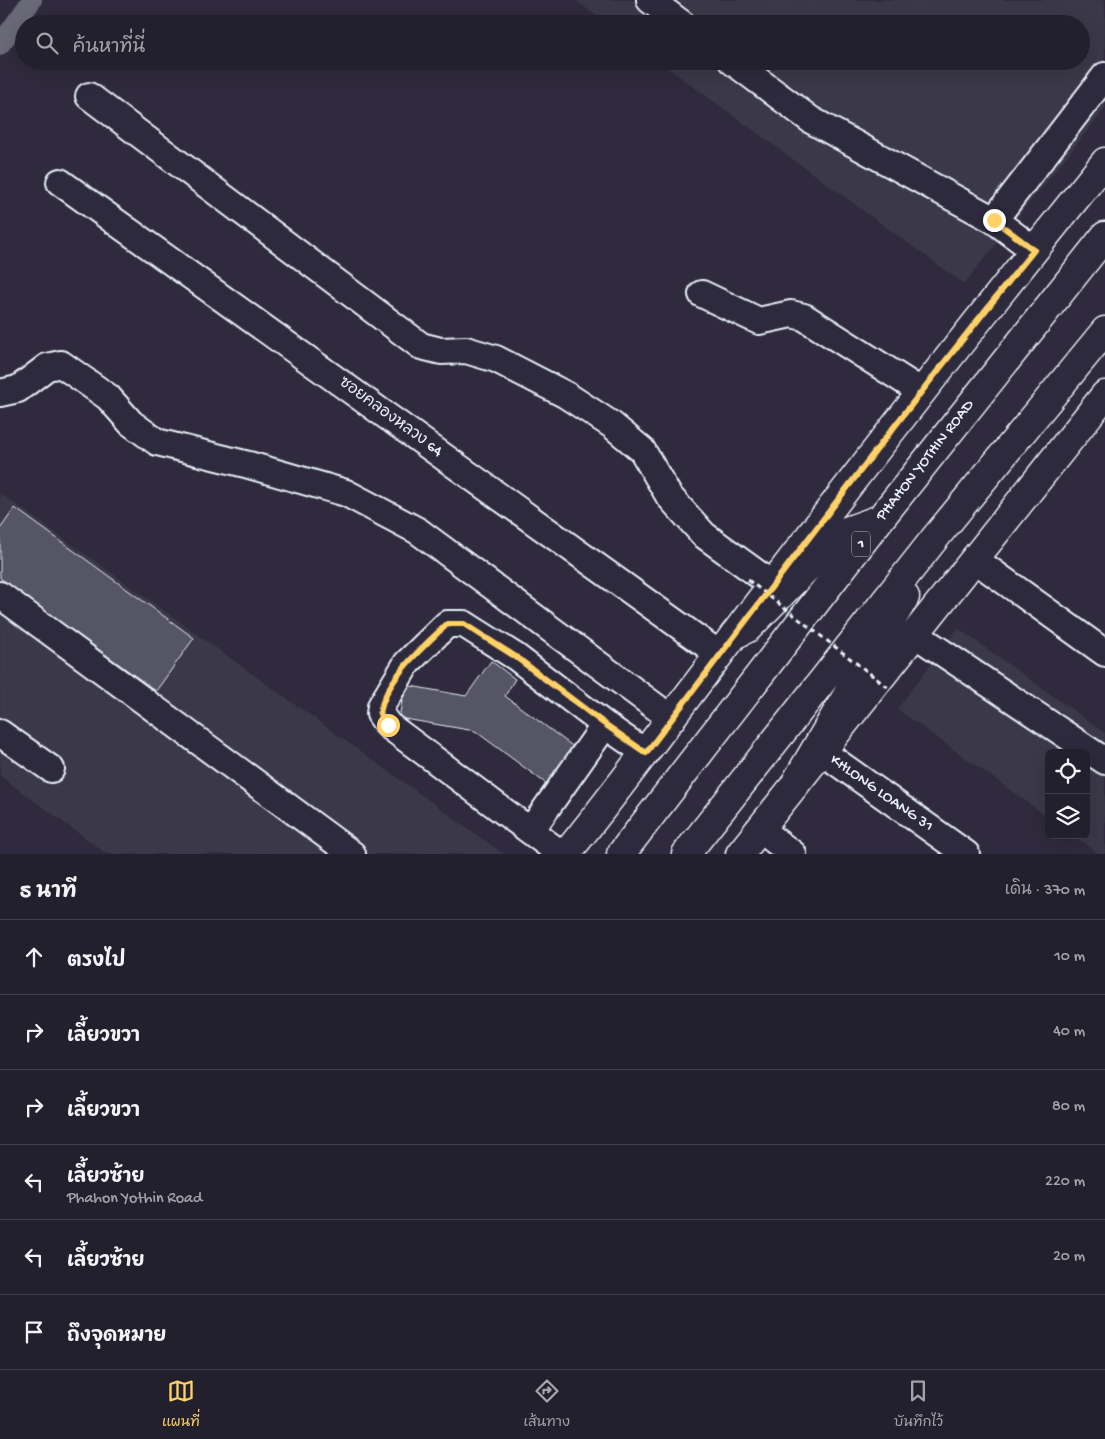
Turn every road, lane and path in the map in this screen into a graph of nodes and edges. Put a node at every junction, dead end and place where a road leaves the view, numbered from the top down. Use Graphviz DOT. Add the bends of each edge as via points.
graph roads {
  1 [pos="650,0"];
  2 [pos="670,15"];
  3 [pos="744,70"];
  4 [pos="1105,76"];
  5 [pos="89,96"];
  6 [pos="1105,162"];
  7 [pos="60,182"];
  8 [pos="994,220"];
  9 [pos="1105,236"];
  10 [pos="1034,250"];
  11 [pos="702,294"];
  12 [pos="1105,331"];
  13 [pos="922,392"];
  14 [pos="0,393"];
  15 [pos="1105,395"];
  16 [pos="880,519"];
  17 [pos="935,538"];
  18 [pos="974,559"];
  19 [pos="761,582"];
  20 [pos="0,595"];
  21 [pos="916,635"];
  22 [pos="727,644"];
  23 [pos="1105,653"];
  24 [pos="890,689"];
  25 [pos="672,719"];
  26 [pos="606,725"];
  27 [pos="0,733"];
  28 [pos="821,751"];
  29 [pos="646,753"];
  30 [pos="1105,761"];
  31 [pos="51,769"];
  32 [pos="796,782"];
  33 [pos="759,829"];
  34 [pos="531,830"];
  35 [pos="352,854"];
  36 [pos="561,854"];
  37 [pos="566,854"];
  38 [pos="621,854"];
  39 [pos="686,854"];
  40 [pos="740,854"];
  41 [pos="793,854"];
  42 [pos="966,854"];
  1 -- 2 [label="street"];
  3 -- 8 [label="street" via="811,120"];
  4 -- 8 [label="street"];
  5 -- 19 [label="street" via="421,346 441,351 466,350 496,359 566,395 612,425 642,450 670,496 704,535"];
  6 -- 10 [label="main road"];
  7 -- 22 [label="street, ซอยคลองหลวง 64"];
  8 -- 10 [label="street"];
  9 -- 16 [label="main road, PHAHON YOTHIN ROAD / 1"];
  10 -- 13 [label="main road"];
  11 -- 13 [label="street" via="759,321 791,314 804,317"];
  12 -- 17 [label="main road"];
  13 -- 19 [label="main road"];
  14 -- 25 [label="street" via="18,389 47,366 61,364 108,397 131,423 157,442 346,493 418,531"];
  15 -- 18 [label="main road"];
  16 -- 22 [label="main road" via="841,533 748,628"];
  16 -- 38 [label="main road, PHAHON YOTHIN ROAD / 1"];
  17 -- 32 [label="main road" via="882,638"];
  17 -- 39 [label="main road"];
  18 -- 21 [label="main road"];
  18 -- 23 [label="street"];
  19 -- 22 [label="main road"];
  19 -- 24 [label="path, bridge"];
  20 -- 35 [label="street"];
  21 -- 28 [label="main road"];
  21 -- 30 [label="street"];
  22 -- 25 [label="main road"];
  25 -- 29 [label="main road"];
  26 -- 29 [label="street"];
  26 -- 34 [label="street"];
  26 -- 34 [label="street" via="516,657 464,624 447,624 407,663 381,706 380,714 388,725"];
  27 -- 31 [label="street"];
  28 -- 32 [label="main road"];
  28 -- 42 [label="street, KHLONG LOANG 31"];
  29 -- 37 [label="main road"];
  32 -- 33 [label="main road"];
  33 -- 40 [label="main road"];
  33 -- 41 [label="street"];
  34 -- 36 [label="street"];
}
